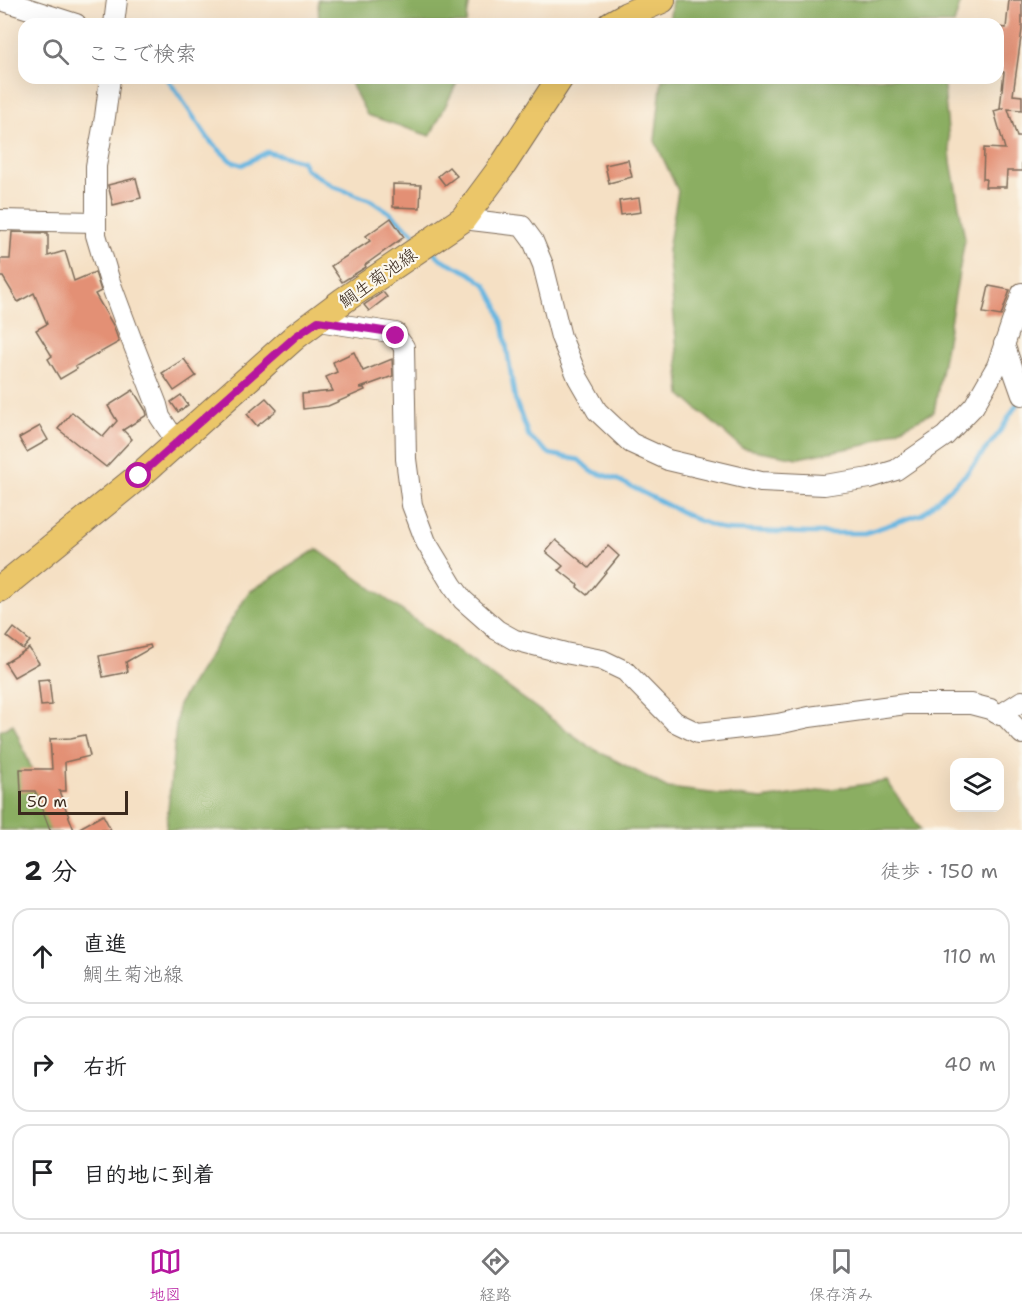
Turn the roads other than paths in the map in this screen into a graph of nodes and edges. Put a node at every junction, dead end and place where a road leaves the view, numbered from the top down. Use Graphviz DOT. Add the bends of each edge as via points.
graph roads {
  1 [pos="1,0"];
  2 [pos="117,0"];
  3 [pos="662,0"];
  4 [pos="57,18"];
  5 [pos="115,18"];
  6 [pos="622,18"];
  7 [pos="109,84"];
  8 [pos="556,84"];
  9 [pos="463,219"];
  10 [pos="0,220"];
  11 [pos="96,222"];
  12 [pos="1022,293"];
  13 [pos="318,321"];
  14 [pos="1004,344"];
  15 [pos="1022,395"];
  16 [pos="176,441"];
  17 [pos="0,589"];
  18 [pos="1022,701"];
  19 [pos="1000,715"];
  20 [pos="1022,734"];
  1 -- 4 [label="street"];
  2 -- 5 [label="street"];
  3 -- 6 [label="main road"];
  7 -- 11 [label="street" via="96,166"];
  8 -- 9 [label="main road, 鯛生菊池線"];
  9 -- 13 [label="main road, 鯛生菊池線"];
  9 -- 14 [label="street" via="522,226 543,265 561,337 578,378 597,411 631,443 668,460 761,482 824,485 896,470 945,436 974,406 997,366"];
  10 -- 11 [label="street"];
  11 -- 16 [label="street" via="96,235 132,341 160,417"];
  12 -- 14 [label="street"];
  13 -- 16 [label="main road, 鯛生菊池線"];
  13 -- 19 [label="street" via="396,333 404,347 406,459 412,506 426,542 452,585 497,630 515,640 602,660 626,671 675,722 698,733 906,704 971,704"];
  14 -- 15 [label="street"];
  16 -- 17 [label="main road, 鯛生菊池線"];
  18 -- 19 [label="street"];
  19 -- 20 [label="street"];
}
